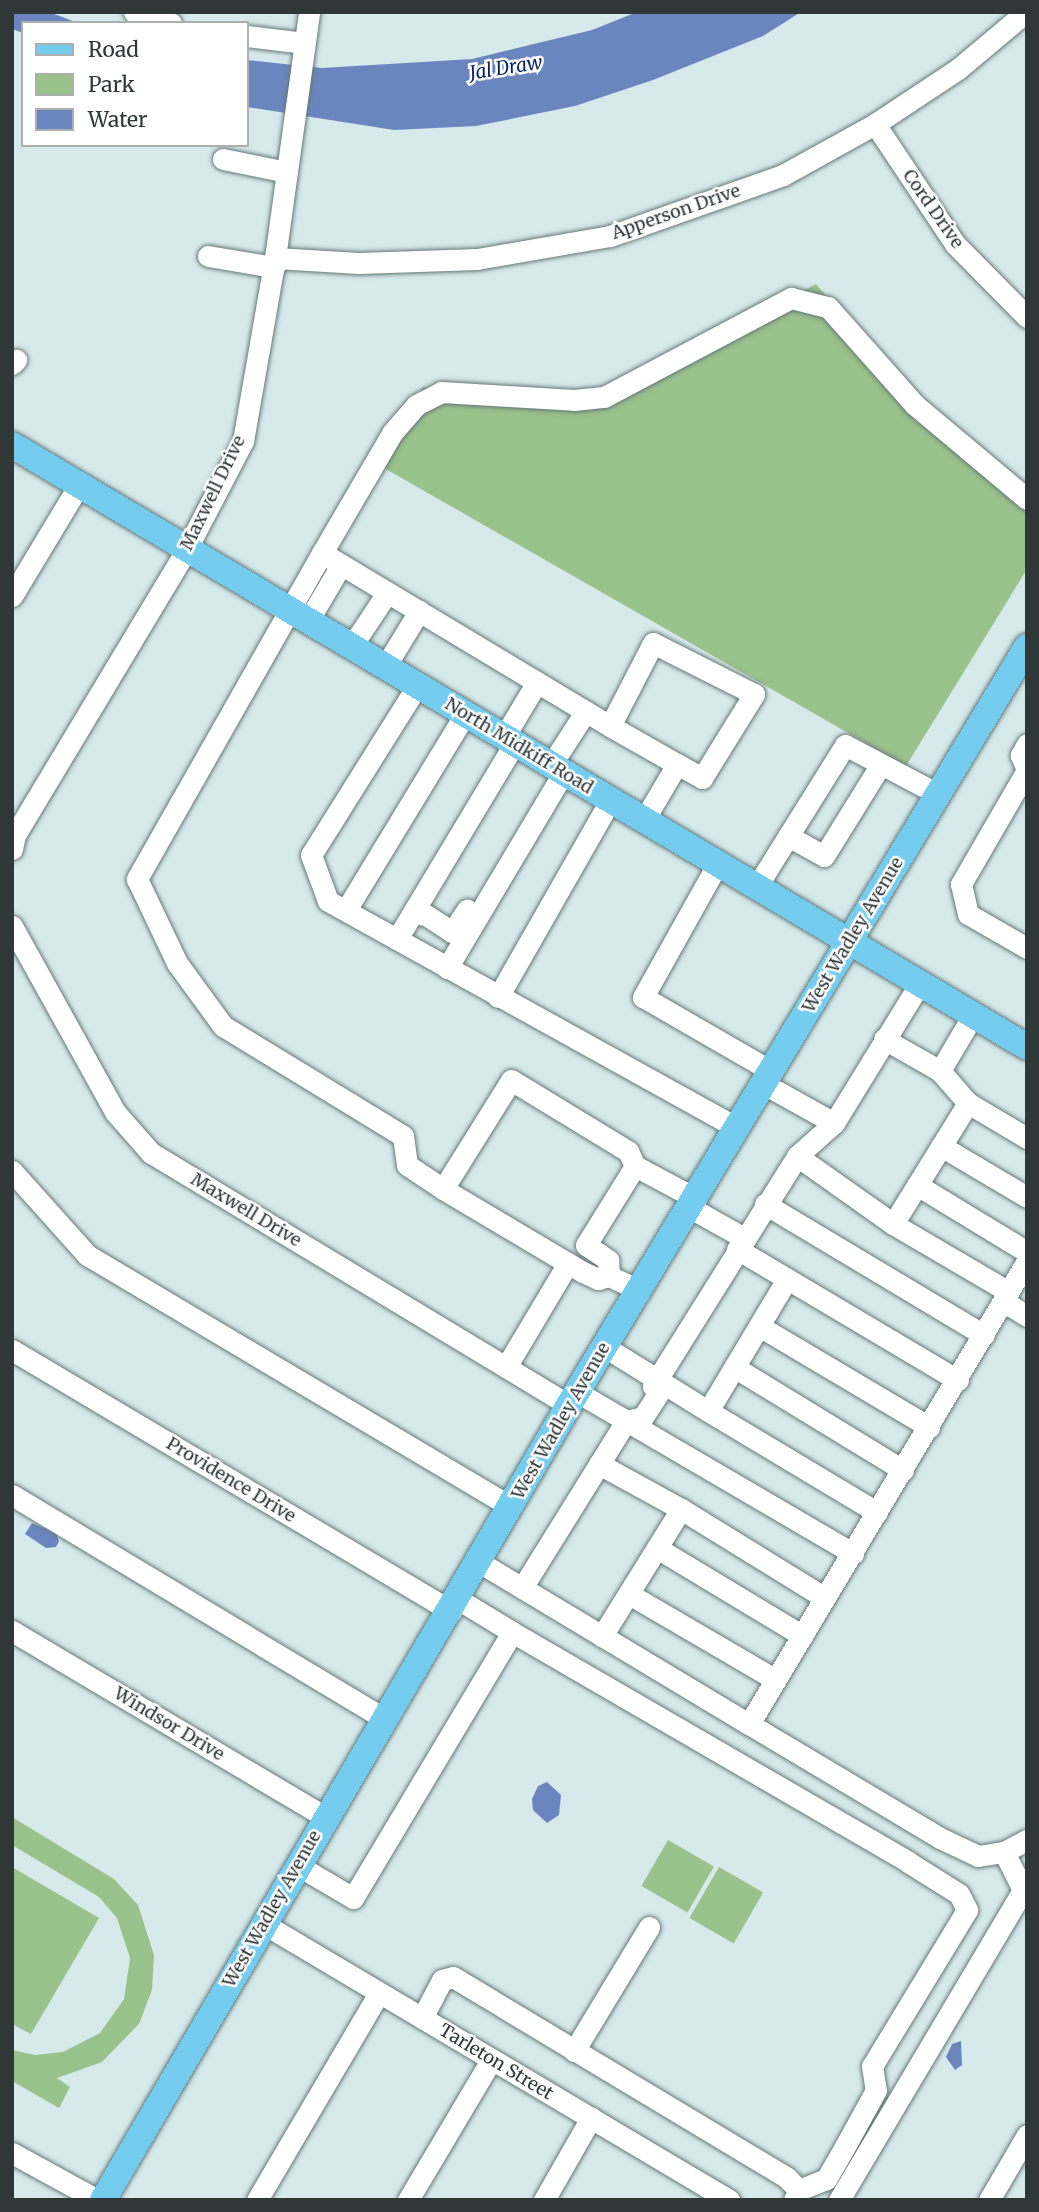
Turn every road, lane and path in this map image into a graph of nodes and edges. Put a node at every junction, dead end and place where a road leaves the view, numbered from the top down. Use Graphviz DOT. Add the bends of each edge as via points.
graph roads {
  1 [pos="134,12"];
  2 [pos="310,12"];
  3 [pos="1026,12"];
  4 [pos="164,21"];
  5 [pos="248,36"];
  6 [pos="305,43"];
  7 [pos="876,124"];
  8 [pos="223,159"];
  9 [pos="287,172"];
  10 [pos="208,256"];
  11 [pos="275,262"];
  12 [pos="1027,317"];
  13 [pos="12,446"];
  14 [pos="79,485"];
  15 [pos="1027,499"];
  16 [pos="186,550"];
  17 [pos="322,553"];
  18 [pos="341,565"];
  19 [pos="387,593"];
  20 [pos="12,596"];
  21 [pos="419,611"];
  22 [pos="298,616"];
  23 [pos="1027,646"];
  24 [pos="351,647"];
  25 [pos="385,667"];
  26 [pos="537,682"];
  27 [pos="417,686"];
  28 [pos="586,711"];
  29 [pos="465,714"];
  30 [pos="610,726"];
  31 [pos="510,740"];
  32 [pos="1027,744"];
  33 [pos="677,764"];
  34 [pos="881,764"];
  35 [pos="558,769"];
  36 [pos="1027,770"];
  37 [pos="938,794"];
  38 [pos="610,801"];
  39 [pos="536,820"];
  40 [pos="644,820"];
  41 [pos="788,836"];
  42 [pos="12,849"];
  43 [pos="718,863"];
  44 [pos="757,886"];
  45 [pos="346,910"];
  46 [pos="415,914"];
  47 [pos="12,926"];
  48 [pos="397,939"];
  49 [pos="850,941"];
  50 [pos="1027,948"];
  51 [pos="447,968"];
  52 [pos="920,983"];
  53 [pos="498,997"];
  54 [pos="972,1015"];
  55 [pos="884,1039"];
  56 [pos="1027,1047"];
  57 [pos="940,1071"];
  58 [pos="767,1078"];
  59 [pos="968,1103"];
  60 [pos="834,1123"];
  61 [pos="737,1128"];
  62 [pos="1027,1138"];
  63 [pos="941,1146"];
  64 [pos="797,1156"];
  65 [pos="635,1166"];
  66 [pos="12,1171"];
  67 [pos="917,1185"];
  68 [pos="443,1189"];
  69 [pos="1027,1197"];
  70 [pos="692,1202"];
  71 [pos="765,1205"];
  72 [pos="893,1224"];
  73 [pos="741,1244"];
  74 [pos="1027,1252"];
  75 [pos="1027,1261"];
  76 [pos="568,1263"];
  77 [pos="609,1276"];
  78 [pos="787,1279"];
  79 [pos="639,1290"];
  80 [pos="1006,1297"];
  81 [pos="1027,1316"];
  82 [pos="759,1326"];
  83 [pos="984,1335"];
  84 [pos="605,1347"];
  85 [pos="12,1350"];
  86 [pos="506,1367"];
  87 [pos="734,1367"];
  88 [pos="658,1378"];
  89 [pos="958,1380"];
  90 [pos="573,1399"];
  91 [pos="708,1411"];
  92 [pos="626,1421"];
  93 [pos="929,1427"];
  94 [pos="599,1464"];
  95 [pos="903,1470"];
  96 [pos="12,1495"];
  97 [pos="511,1507"];
  98 [pos="681,1509"];
  99 [pos="877,1512"];
  100 [pos="657,1548"];
  101 [pos="853,1553"];
  102 [pos="479,1562"];
  103 [pos="522,1588"];
  104 [pos="629,1594"];
  105 [pos="825,1598"];
  106 [pos="454,1605"];
  107 [pos="12,1632"];
  108 [pos="512,1632"];
  109 [pos="602,1636"];
  110 [pos="803,1636"];
  111 [pos="776,1680"];
  112 [pos="385,1719"];
  113 [pos="749,1724"];
  114 [pos="325,1818"];
  115 [pos="1027,1840"];
  116 [pos="1004,1852"];
  117 [pos="297,1865"];
  118 [pos="1025,1887"];
  119 [pos="264,1924"];
  120 [pos="649,1927"];
  121 [pos="379,1993"];
  122 [pos="422,2018"];
  123 [pos="574,2051"];
  124 [pos="491,2060"];
  125 [pos="591,2118"];
  126 [pos="1027,2135"];
  127 [pos="12,2154"];
  128 [pos="705,2194"];
  129 [pos="797,2195"];
  130 [pos="100,2200"];
  131 [pos="257,2200"];
  132 [pos="408,2200"];
  133 [pos="544,2200"];
  134 [pos="729,2200"];
  135 [pos="839,2200"];
  136 [pos="989,2200"];
  1 -- 4 [label="street"];
  2 -- 6 [label="street, Maxwell Drive"];
  3 -- 7 [label="street, Apperson Drive" via="958,69"];
  5 -- 6 [label="street"];
  6 -- 9 [label="street, Maxwell Drive"];
  7 -- 11 [label="street, Apperson Drive" via="783,175 610,236 477,259"];
  7 -- 12 [label="street, Cord Drive" via="955,244"];
  8 -- 9 [label="street"];
  9 -- 11 [label="street, Maxwell Drive"];
  10 -- 11 [label="street, Apperson Drive"];
  11 -- 16 [label="street, Maxwell Drive" via="243,441"];
  13 -- 14 [label="main road, North Midkiff Road"];
  14 -- 16 [label="main road, North Midkiff Road"];
  14 -- 20 [label="street"];
  15 -- 17 [label="street" via="915,405 828,307 791,298 604,397 574,400 441,392 416,405 392,433"];
  16 -- 22 [label="main road, North Midkiff Road"];
  16 -- 42 [label="street, Maxwell Drive" via="15,835"];
  17 -- 18 [label="street"];
  17 -- 22 [label="street"];
  18 -- 19 [label="street"];
  18 -- 22 [label="street"];
  19 -- 21 [label="street"];
  19 -- 24 [label="street"];
  21 -- 25 [label="street"];
  21 -- 26 [label="street"];
  22 -- 24 [label="main road, North Midkiff Road"];
  22 -- 68 [label="street" via="137,879 177,963 223,1026 403,1136 407,1165"];
  23 -- 37 [label="main road, West Wadley Avenue"];
  24 -- 25 [label="main road, North Midkiff Road"];
  25 -- 27 [label="main road, North Midkiff Road"];
  26 -- 28 [label="street"];
  26 -- 31 [label="street"];
  27 -- 29 [label="main road, North Midkiff Road"];
  27 -- 45 [label="street" via="311,855 328,901"];
  28 -- 30 [label="street"];
  28 -- 35 [label="street"];
  29 -- 31 [label="main road, North Midkiff Road"];
  29 -- 45 [label="street"];
  30 -- 33 [label="street"];
  30 -- 33 [label="street" via="653,643 754,694 702,778"];
  31 -- 35 [label="main road, North Midkiff Road"];
  31 -- 46 [label="street"];
  32 -- 36 [label="street" via="1021,755"];
  33 -- 40 [label="street"];
  34 -- 37 [label="street"];
  34 -- 41 [label="street" via="845,745"];
  34 -- 41 [label="street" via="824,856"];
  35 -- 38 [label="main road, North Midkiff Road"];
  35 -- 39 [label="street"];
  36 -- 50 [label="street" via="961,884 968,914"];
  37 -- 49 [label="main road, West Wadley Avenue"];
  38 -- 40 [label="main road, North Midkiff Road"];
  38 -- 53 [label="street"];
  39 -- 46 [label="street" via="525,823 452,932 426,915"];
  39 -- 51 [label="street"];
  40 -- 43 [label="main road, North Midkiff Road"];
  41 -- 44 [label="street"];
  43 -- 44 [label="main road, North Midkiff Road"];
  43 -- 58 [label="street" via="643,997"];
  44 -- 49 [label="main road, North Midkiff Road"];
  45 -- 48 [label="street"];
  46 -- 48 [label="street"];
  47 -- 86 [label="street, Maxwell Drive" via="115,1112 151,1153"];
  48 -- 51 [label="street"];
  49 -- 52 [label="main road, North Midkiff Road"];
  49 -- 58 [label="main road, West Wadley Avenue"];
  51 -- 53 [label="street"];
  52 -- 54 [label="main road, North Midkiff Road"];
  52 -- 55 [label="street"];
  53 -- 61 [label="street"];
  54 -- 56 [label="main road, North Midkiff Road"];
  54 -- 57 [label="street"];
  55 -- 57 [label="street"];
  55 -- 60 [label="street"];
  57 -- 59 [label="street"];
  58 -- 60 [label="street"];
  58 -- 61 [label="main road, West Wadley Avenue"];
  59 -- 62 [label="street"];
  59 -- 63 [label="street"];
  60 -- 64 [label="street"];
  61 -- 70 [label="main road, West Wadley Avenue"];
  63 -- 67 [label="street"];
  63 -- 69 [label="street"];
  64 -- 71 [label="street"];
  64 -- 72 [label="street"];
  65 -- 68 [label="street" via="628,1151 511,1080"];
  65 -- 70 [label="street"];
  65 -- 77 [label="street" via="586,1245 608,1260"];
  66 -- 97 [label="street" via="87,1255"];
  67 -- 72 [label="street"];
  67 -- 74 [label="street"];
  68 -- 76 [label="street"];
  70 -- 73 [label="street"];
  70 -- 79 [label="main road, West Wadley Avenue"];
  71 -- 73 [label="street"];
  71 -- 83 [label="street"];
  72 -- 80 [label="street"];
  73 -- 78 [label="street"];
  73 -- 88 [label="street"];
  75 -- 80 [label="street"];
  76 -- 77 [label="street" via="598,1279"];
  76 -- 86 [label="street"];
  77 -- 79 [label="street"];
  78 -- 82 [label="street"];
  78 -- 89 [label="street"];
  79 -- 84 [label="main road, West Wadley Avenue"];
  80 -- 81 [label="street"];
  80 -- 83 [label="street"];
  82 -- 87 [label="street"];
  82 -- 93 [label="street"];
  83 -- 89 [label="street"];
  84 -- 88 [label="street"];
  84 -- 90 [label="main road, West Wadley Avenue"];
  85 -- 106 [label="street, Providence Drive"];
  86 -- 90 [label="street, Maxwell Drive"];
  87 -- 91 [label="street"];
  87 -- 95 [label="street"];
  88 -- 91 [label="street"];
  88 -- 92 [label="street" via="653,1386 658,1394 643,1417"];
  89 -- 93 [label="street"];
  90 -- 92 [label="street, Maxwell Drive"];
  90 -- 97 [label="main road, West Wadley Avenue"];
  91 -- 99 [label="street"];
  92 -- 94 [label="street"];
  92 -- 101 [label="street, Maxwell Drive"];
  93 -- 95 [label="street"];
  94 -- 98 [label="street"];
  94 -- 103 [label="street"];
  95 -- 99 [label="street"];
  96 -- 112 [label="street"];
  97 -- 102 [label="main road, West Wadley Avenue"];
  98 -- 100 [label="street"];
  98 -- 105 [label="street"];
  99 -- 101 [label="street"];
  100 -- 104 [label="street"];
  100 -- 110 [label="street"];
  101 -- 105 [label="street"];
  102 -- 103 [label="street"];
  102 -- 106 [label="main road, West Wadley Avenue"];
  103 -- 109 [label="street"];
  104 -- 109 [label="street"];
  104 -- 111 [label="street"];
  105 -- 110 [label="street"];
  106 -- 108 [label="street, Providence Drive"];
  106 -- 112 [label="main road, West Wadley Avenue"];
  107 -- 114 [label="street, Windsor Drive"];
  108 -- 117 [label="street" via="353,1898"];
  108 -- 129 [label="street, Providence Drive" via="959,1894 967,1910 872,2066 876,2090 826,2179"];
  109 -- 113 [label="street"];
  110 -- 111 [label="street"];
  111 -- 113 [label="street"];
  112 -- 114 [label="main road, West Wadley Avenue"];
  113 -- 116 [label="street" via="940,1838 978,1856"];
  114 -- 117 [label="main road, West Wadley Avenue"];
  115 -- 116 [label="street"];
  116 -- 118 [label="street"];
  117 -- 119 [label="main road, West Wadley Avenue"];
  118 -- 135 [label="street"];
  119 -- 121 [label="street, Tarleton Street"];
  119 -- 130 [label="main road, West Wadley Avenue"];
  120 -- 123 [label="street"];
  121 -- 122 [label="street, Tarleton Street"];
  121 -- 131 [label="street"];
  122 -- 123 [label="street" via="442,1980 453,1977"];
  122 -- 124 [label="street, Tarleton Street"];
  123 -- 129 [label="street" via="787,2178"];
  124 -- 125 [label="street, Tarleton Street"];
  124 -- 132 [label="street"];
  125 -- 128 [label="street, Tarleton Street"];
  125 -- 133 [label="street"];
  126 -- 136 [label="street"];
  127 -- 130 [label="street"];
  128 -- 134 [label="street, Tarleton Street"];
}
